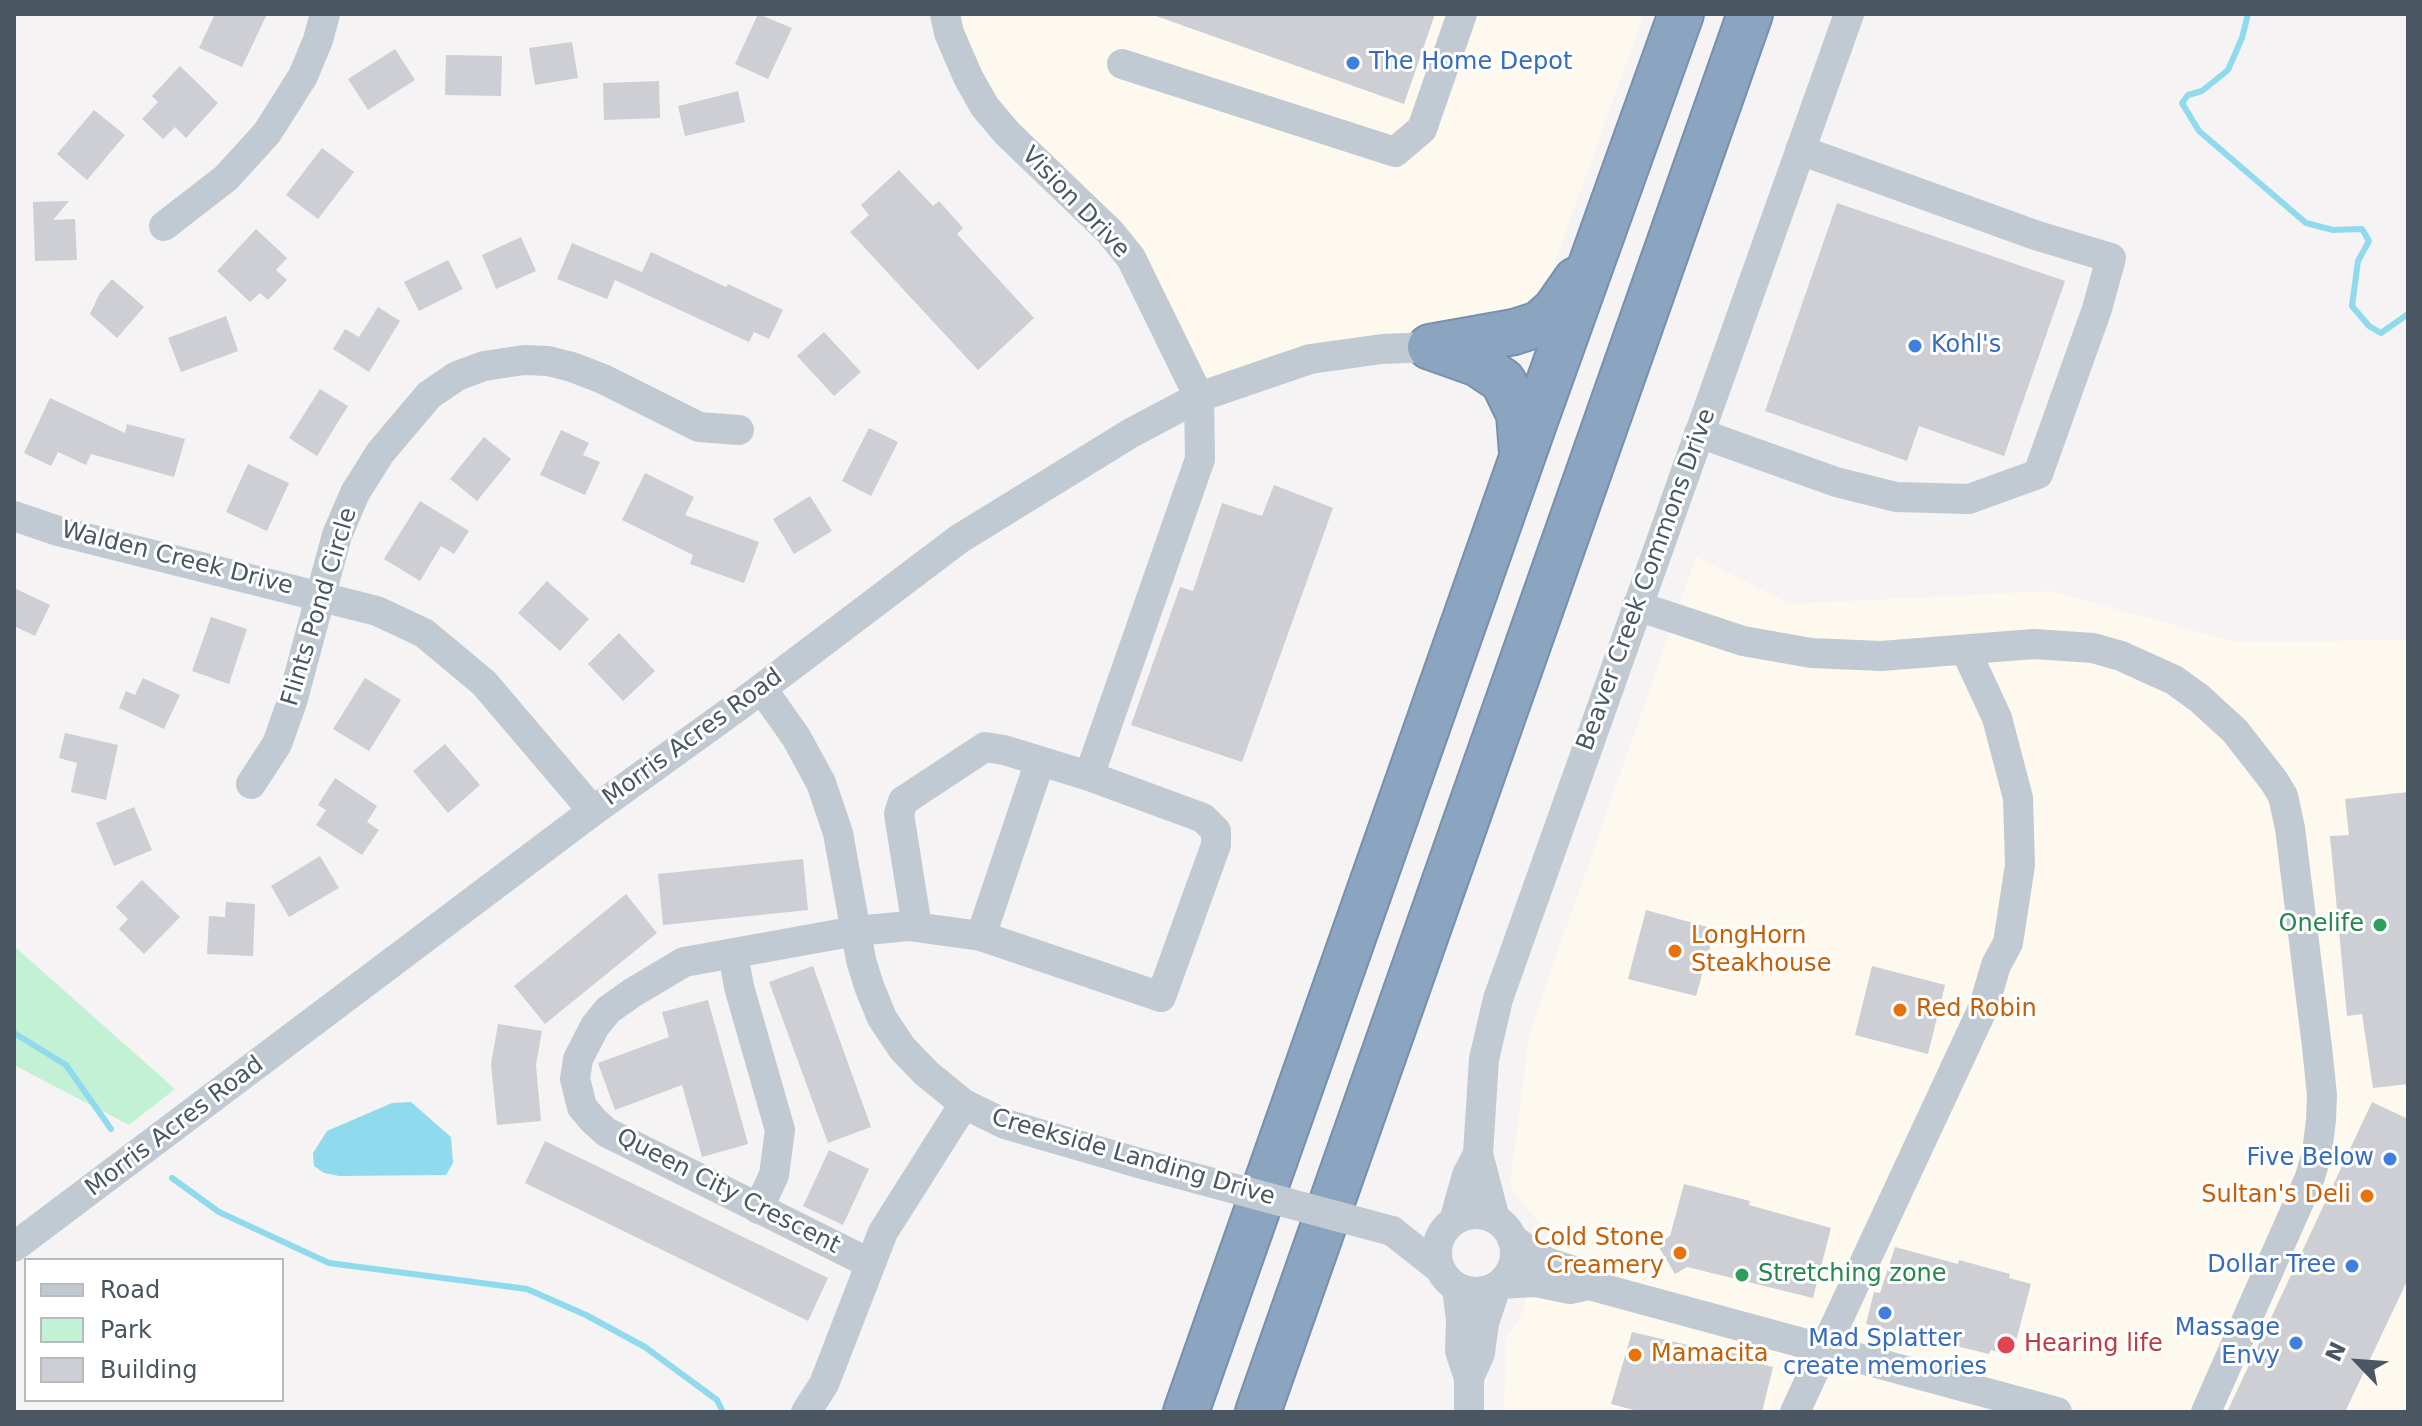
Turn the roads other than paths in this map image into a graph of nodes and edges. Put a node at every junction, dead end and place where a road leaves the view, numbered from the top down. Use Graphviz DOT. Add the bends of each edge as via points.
graph roads {
  1 [pos="325,14"];
  2 [pos="945,14"];
  3 [pos="1462,14"];
  4 [pos="1681,14"];
  5 [pos="1750,14"];
  6 [pos="1849,14"];
  7 [pos="1122,64"];
  8 [pos="1800,150"];
  9 [pos="164,226"];
  10 [pos="1600,240"];
  11 [pos="1430,347"];
  12 [pos="1199,397"];
  13 [pos="739,430"];
  14 [pos="1699,433"];
  15 [pos="1522,458"];
  16 [pos="14,516"];
  17 [pos="320,595"];
  18 [pos="1637,606"];
  19 [pos="1966,651"];
  20 [pos="762,689"];
  21 [pos="1040,761"];
  22 [pos="1089,776"];
  23 [pos="251,784"];
  24 [pos="593,811"];
  25 [pos="917,927"];
  26 [pos="856,931"];
  27 [pos="981,936"];
  28 [pos="733,953"];
  29 [pos="964,1104"];
  30 [pos="1478,1154"];
  31 [pos="758,1209"];
  32 [pos="1449,1225"];
  33 [pos="1504,1229"];
  34 [pos="1392,1231"];
  35 [pos="14,1247"];
  36 [pos="869,1263"];
  37 [pos="1448,1278"];
  38 [pos="1498,1285"];
  39 [pos="1589,1285"];
  40 [pos="1825,1347"];
  41 [pos="1469,1378"];
  42 [pos="808,1408"];
  43 [pos="1186,1412"];
  44 [pos="1258,1412"];
  45 [pos="1469,1412"];
  46 [pos="1795,1412"];
  47 [pos="2057,1412"];
  48 [pos="2206,1412"];
  1 -- 9 [label="street" via="303,76 267,133 226,178"];
  2 -- 12 [label="street, Vision Drive" via="985,107 1131,258"];
  3 -- 7 [label="street" via="1422,129 1395,152"];
  4 -- 10 [label="highway"];
  5 -- 44 [label="highway"];
  6 -- 8 [label="street, Beaver Creek Commons Drive"];
  8 -- 14 [label="street, Beaver Creek Commons Drive"];
  8 -- 14 [label="street" via="2111,258 2097,309 2038,474 1969,499 1896,497 1836,482"];
  10 -- 11 [label="highway" via="1563,299 1539,324"];
  10 -- 15 [label="highway"];
  11 -- 12 [label="street, Morris Acres Road" via="1310,359"];
  11 -- 15 [label="highway" via="1478,364 1503,381 1519,414"];
  12 -- 20 [label="street, Morris Acres Road" via="959,539"];
  12 -- 22 [label="street" via="1200,459"];
  13 -- 17 [label="street, Flints Pond Circle" via="699,427 603,379 548,361 504,362 457,376 429,395 367,472 337,535"];
  14 -- 18 [label="street, Beaver Creek Commons Drive"];
  15 -- 43 [label="highway"];
  16 -- 17 [label="street, Walden Creek Drive"];
  17 -- 23 [label="street, Flints Pond Circle" via="277,744"];
  17 -- 24 [label="street, Walden Creek Drive" via="377,611 424,633 451,653 484,683"];
  18 -- 19 [label="street" via="1774,648 1844,656"];
  18 -- 30 [label="street, Beaver Creek Commons Drive" via="1498,999 1484,1059"];
  19 -- 40 [label="street" via="1997,718 2018,798 2020,865 2008,943 1984,1006"];
  19 -- 48 [label="street" via="2068,645 2149,668 2187,689 2226,723 2283,796 2322,1095 2320,1131 2305,1188"];
  20 -- 24 [label="street, Morris Acres Road"];
  20 -- 26 [label="street, Creekside Landing Drive" via="821,783 838,833"];
  21 -- 22 [label="street"];
  21 -- 25 [label="street" via="985,747 903,801 899,814"];
  21 -- 27 [label="street"];
  22 -- 27 [label="street, Queen City Crescent" via="1203,818 1216,831 1216,845 1161,997"];
  24 -- 35 [label="street, Morris Acres Road"];
  25 -- 26 [label="street, Queen City Crescent"];
  25 -- 27 [label="street, Queen City Crescent"];
  26 -- 28 [label="street, Queen City Crescent"];
  26 -- 29 [label="street, Creekside Landing Drive" via="882,1018 902,1048"];
  28 -- 31 [label="street" via="780,1130 774,1175"];
  28 -- 31 [label="street, Queen City Crescent" via="684,962 608,1010 585,1042 575,1079 582,1107 606,1132"];
  29 -- 34 [label="street, Creekside Landing Drive, bridge" via="1005,1124"];
  29 -- 36 [label="street"];
  30 -- 32 [label="street, Beaver Creek Commons Drive"];
  30 -- 33 [label="street, Beaver Creek Commons Drive"];
  31 -- 36 [label="street, Queen City Crescent"];
  32 -- 33 [label="street" via="1474,1214"];
  32 -- 34 [label="street, Creekside Landing Drive"];
  32 -- 37 [label="street" via="1437,1247"];
  33 -- 38 [label="street" via="1515,1259"];
  33 -- 39 [label="street" via="1546,1262 1577,1272"];
  34 -- 37 [label="street, Creekside Landing Drive"];
  36 -- 42 [label="street" via="824,1384"];
  37 -- 38 [label="street" via="1477,1292"];
  37 -- 41 [label="street" via="1461,1320 1460,1351"];
  38 -- 39 [label="street"];
  38 -- 41 [label="street"];
  39 -- 40 [label="street"];
  40 -- 46 [label="street"];
  40 -- 47 [label="street"];
  41 -- 45 [label="street"];
}
